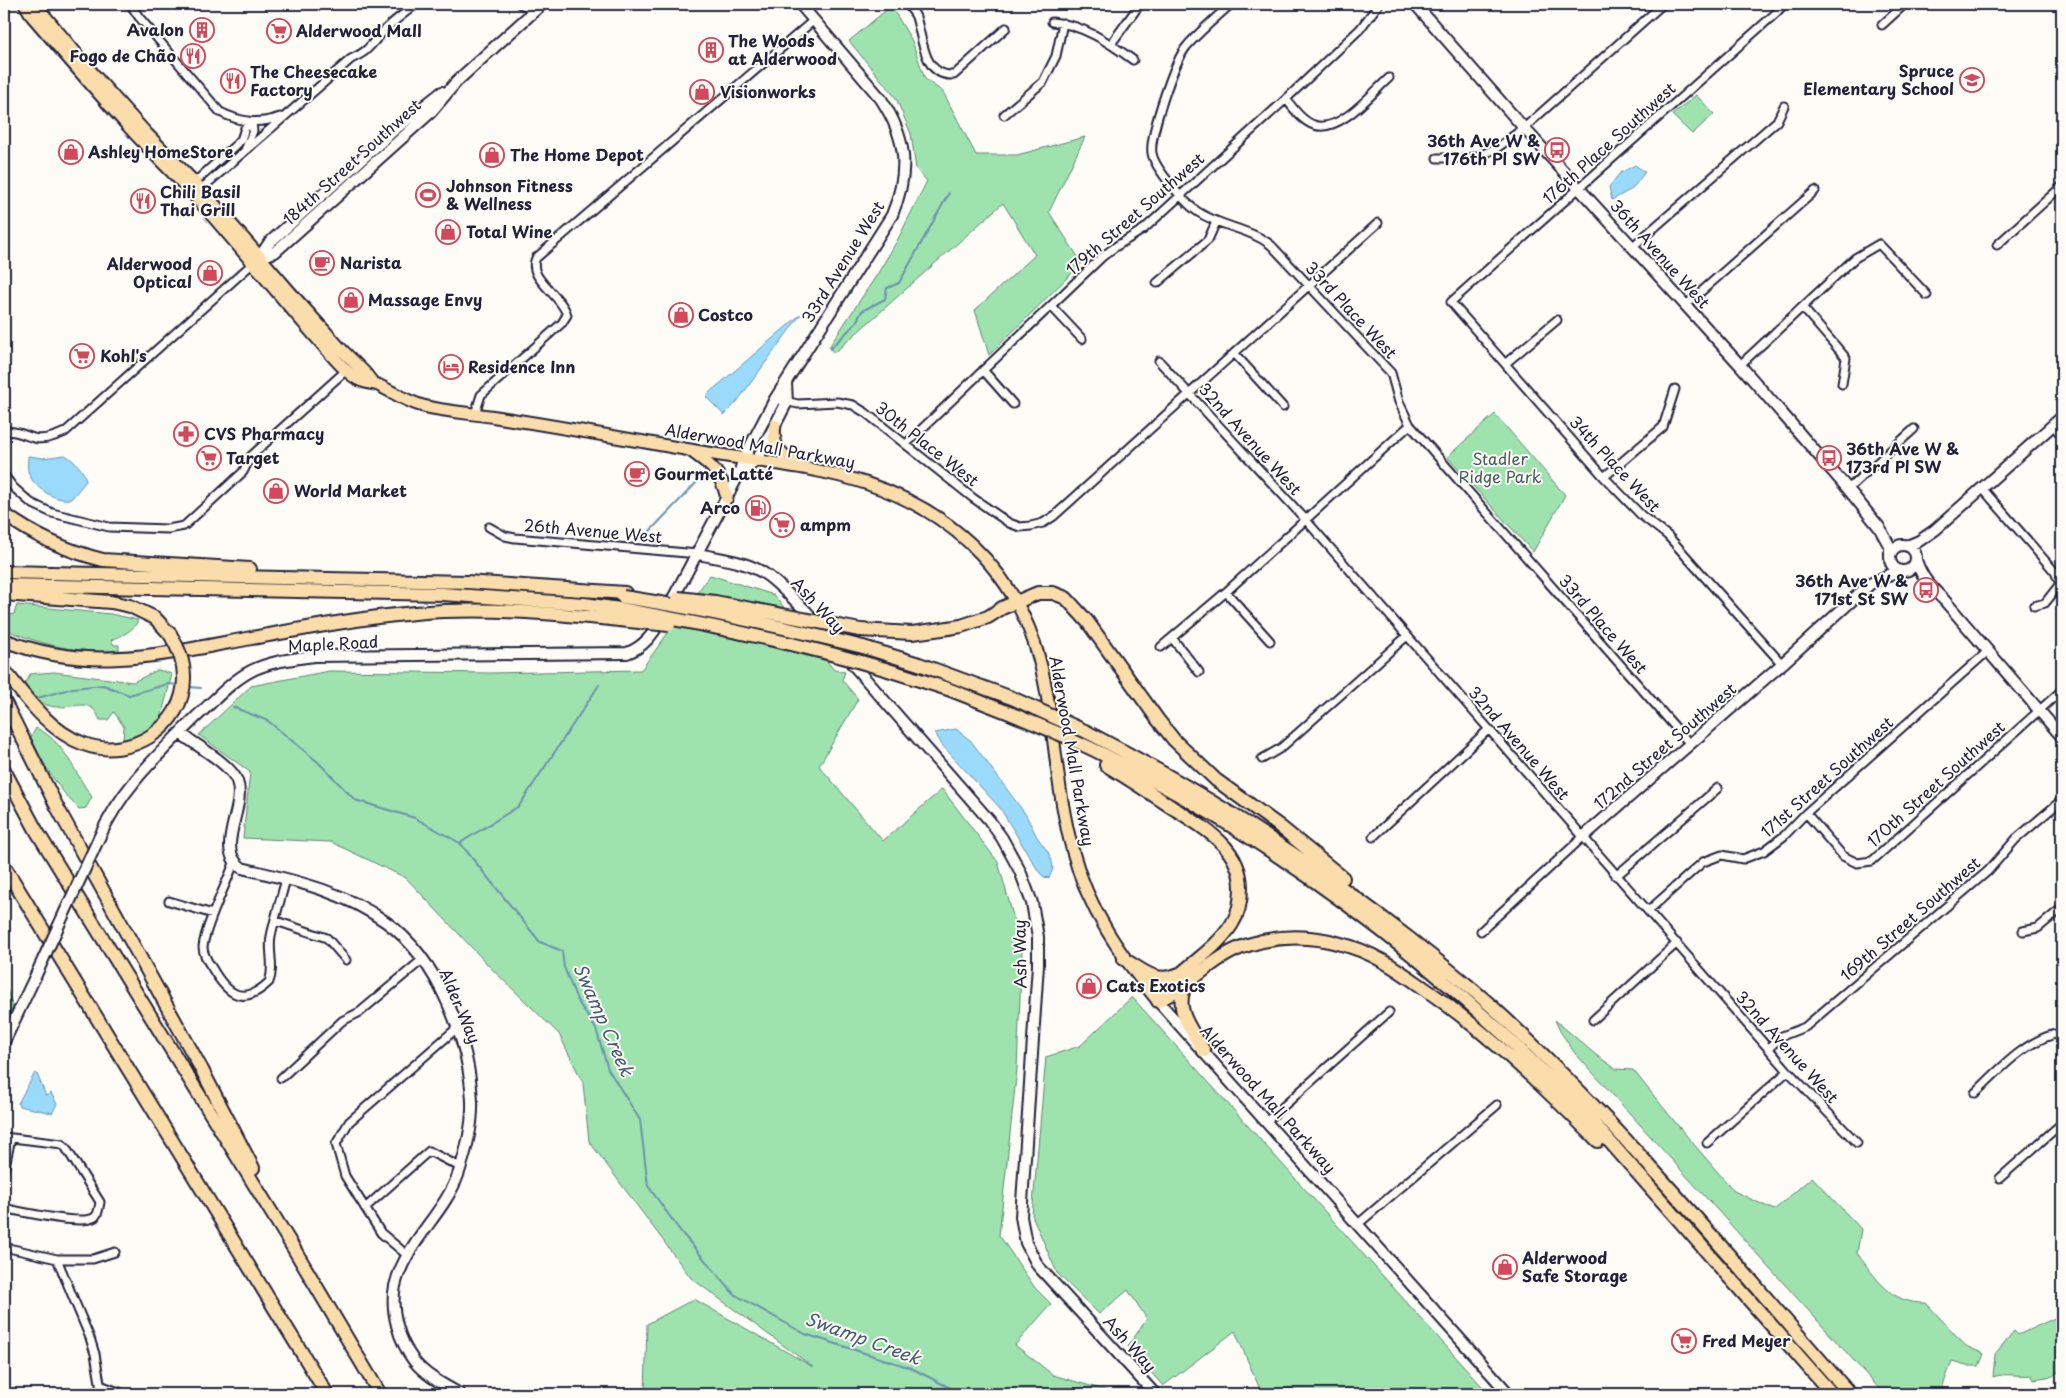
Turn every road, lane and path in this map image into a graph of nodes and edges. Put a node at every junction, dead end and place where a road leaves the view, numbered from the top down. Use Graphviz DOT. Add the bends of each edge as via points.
graph roads {
  1 [pos="26,4"];
  2 [pos="30,4"];
  3 [pos="130,4"];
  4 [pos="416,4"];
  5 [pos="520,4"];
  6 [pos="800,4"];
  7 [pos="907,4"];
  8 [pos="1140,4"];
  9 [pos="1231,4"];
  10 [pos="1379,4"];
  11 [pos="1415,4"];
  12 [pos="1663,4"];
  13 [pos="1784,4"];
  14 [pos="1906,4"];
  15 [pos="536,6"];
  16 [pos="814,20"];
  17 [pos="1052,22"];
  18 [pos="1063,23"];
  19 [pos="1882,25"];
  20 [pos="1006,28"];
  21 [pos="1111,44"];
  22 [pos="1134,60"];
  23 [pos="1389,78"];
  24 [pos="457,81"];
  25 [pos="1286,99"];
  26 [pos="1784,106"];
  27 [pos="285,115"];
  28 [pos="1004,115"];
  29 [pos="252,122"];
  30 [pos="1524,128"];
  31 [pos="394,130"];
  32 [pos="243,152"];
  33 [pos="381,158"];
  34 [pos="1437,158"];
  35 [pos="354,166"];
  36 [pos="198,186"];
  37 [pos="2062,186"];
  38 [pos="1579,188"];
  39 [pos="1816,191"];
  40 [pos="1181,195"];
  41 [pos="1216,222"];
  42 [pos="1378,223"];
  43 [pos="1997,245"];
  44 [pos="1632,247"];
  45 [pos="256,260"];
  46 [pos="1158,283"];
  47 [pos="1308,284"];
  48 [pos="1927,295"];
  49 [pos="1451,302"];
  50 [pos="1686,305"];
  51 [pos="1052,307"];
  52 [pos="1803,308"];
  53 [pos="1557,320"];
  54 [pos="1082,339"];
  55 [pos="1234,353"];
  56 [pos="1159,361"];
  57 [pos="1506,363"];
  58 [pos="1740,365"];
  59 [pos="346,369"];
  60 [pos="983,370"];
  61 [pos="372,382"];
  62 [pos="786,383"];
  63 [pos="1842,384"];
  64 [pos="1675,389"];
  65 [pos="1190,394"];
  66 [pos="775,399"];
  67 [pos="787,402"];
  68 [pos="1013,404"];
  69 [pos="1283,407"];
  70 [pos="475,414"];
  71 [pos="2062,417"];
  72 [pos="775,425"];
  73 [pos="1410,425"];
  74 [pos="2053,425"];
  75 [pos="1914,429"];
  76 [pos="4,431"];
  77 [pos="2062,436"];
  78 [pos="906,444"];
  79 [pos="690,450"];
  80 [pos="744,458"];
  81 [pos="757,460"];
  82 [pos="798,466"];
  83 [pos="739,474"];
  84 [pos="4,475"];
  85 [pos="1604,477"];
  86 [pos="1982,488"];
  87 [pos="1848,489"];
  88 [pos="726,498"];
  89 [pos="4,514"];
  90 [pos="1305,519"];
  91 [pos="489,526"];
  92 [pos="1879,527"];
  93 [pos="1935,530"];
  94 [pos="1906,546"];
  95 [pos="698,554"];
  96 [pos="1890,556"];
  97 [pos="1916,560"];
  98 [pos="1901,571"];
  99 [pos="4,572"];
  100 [pos="402,580"];
  101 [pos="1870,584"];
  102 [pos="4,585"];
  103 [pos="1928,585"];
  104 [pos="1226,592"];
  105 [pos="4,594"];
  106 [pos="1016,602"];
  107 [pos="622,605"];
  108 [pos="2034,606"];
  109 [pos="1407,636"];
  110 [pos="1172,638"];
  111 [pos="4,640"];
  112 [pos="1270,641"];
  113 [pos="1161,647"];
  114 [pos="1988,651"];
  115 [pos="1782,664"];
  116 [pos="4,670"];
  117 [pos="1199,672"];
  118 [pos="2062,690"];
  119 [pos="4,701"];
  120 [pos="2039,710"];
  121 [pos="1489,728"];
  122 [pos="180,733"];
  123 [pos="2062,737"];
  124 [pos="1690,744"];
  125 [pos="1096,754"];
  126 [pos="1262,759"];
  127 [pos="4,770"];
  128 [pos="1718,788"];
  129 [pos="2062,800"];
  130 [pos="1806,813"];
  131 [pos="1373,837"];
  132 [pos="1583,838"];
  133 [pos="234,863"];
  134 [pos="4,866"];
  135 [pos="1616,876"];
  136 [pos="286,879"];
  137 [pos="169,901"];
  138 [pos="2062,908"];
  139 [pos="1648,911"];
  140 [pos="213,914"];
  141 [pos="276,921"];
  142 [pos="1481,930"];
  143 [pos="2023,932"];
  144 [pos="1677,942"];
  145 [pos="423,959"];
  146 [pos="1124,959"];
  147 [pos="346,960"];
  148 [pos="1441,964"];
  149 [pos="1185,977"];
  150 [pos="1158,1000"];
  151 [pos="1389,1012"];
  152 [pos="1593,1020"];
  153 [pos="457,1028"];
  154 [pos="2062,1034"];
  155 [pos="4,1042"];
  156 [pos="1769,1048"];
  157 [pos="1204,1051"];
  158 [pos="1788,1071"];
  159 [pos="281,1078"];
  160 [pos="1975,1093"];
  161 [pos="1497,1105"];
  162 [pos="1268,1122"];
  163 [pos="2062,1123"];
  164 [pos="8,1137"];
  165 [pos="1707,1143"];
  166 [pos="1857,1143"];
  167 [pos="460,1167"];
  168 [pos="4,1171"];
  169 [pos="2000,1178"];
  170 [pos="1654,1194"];
  171 [pos="4,1207"];
  172 [pos="365,1208"];
  173 [pos="1358,1224"];
  174 [pos="4,1247"];
  175 [pos="294,1249"];
  176 [pos="114,1252"];
  177 [pos="407,1255"];
  178 [pos="57,1259"];
  179 [pos="100,1386"];
  180 [pos="102,1394"];
  181 [pos="124,1394"];
  182 [pos="327,1394"];
  183 [pos="380,1394"];
  184 [pos="460,1394"];
  185 [pos="1155,1394"];
  186 [pos="1509,1394"];
  187 [pos="1832,1394"];
  188 [pos="1850,1394"];
  1 -- 45 [label="main road, Alderwood Mall Parkway" via="32,16 128,126"];
  2 -- 36 [label="main road, Alderwood Mall Parkway" via="39,9 140,126"];
  3 -- 29 [label="street" via="220,112"];
  4 -- 27 [label="street" via="380,35 364,54 351,59"];
  5 -- 15 [label="street"];
  6 -- 16 [label="street, 33rd Avenue West"];
  7 -- 20 [label="street" via="915,15 929,63 946,76 954,75"];
  8 -- 21 [label="street"];
  9 -- 40 [label="street, 33rd Place West" via="1186,47 1165,93 1152,153 1158,167"];
  10 -- 25 [label="street, 179th Street Southwest" via="1360,29"];
  11 -- 30 [label="street, 36th Avenue West"];
  12 -- 30 [label="street"];
  13 -- 38 [label="street, 176th Place Southwest"];
  14 -- 19 [label="street"];
  15 -- 24 [label="street, 184th Street Southwest"];
  16 -- 62 [label="street, 33rd Avenue West" via="892,116 904,156 904,178 892,214"];
  16 -- 70 [label="street" via="536,258 533,264 535,274 565,306 567,315 481,395"];
  17 -- 18 [label="street"];
  18 -- 21 [label="street"];
  18 -- 28 [label="street" via="1056,56 1043,82"];
  21 -- 22 [label="street"];
  23 -- 25 [label="street" via="1344,119 1334,124 1314,125"];
  24 -- 31 [label="street, 184th Street Southwest"];
  24 -- 33 [label="street, 184th Street Southwest" via="431,112"];
  25 -- 40 [label="street, 179th Street Southwest"];
  26 -- 44 [label="street" via="1777,121"];
  27 -- 29 [label="street"];
  27 -- 32 [label="street"];
  29 -- 32 [label="street" via="253,131"];
  29 -- 36 [label="street" via="245,128 241,140"];
  30 -- 34 [label="street" via="1482,155"];
  30 -- 38 [label="street, 36th Avenue West"];
  31 -- 33 [label="street" via="394,138 380,152"];
  31 -- 35 [label="street, 184th Street Southwest"];
  32 -- 36 [label="street"];
  33 -- 35 [label="street"];
  33 -- 45 [label="street, 184th Street Southwest" via="275,252"];
  35 -- 45 [label="street, 184th Street Southwest" via="267,245"];
  36 -- 45 [label="main road, Alderwood Mall Parkway"];
  37 -- 43 [label="street"];
  38 -- 44 [label="street, 36th Avenue West"];
  38 -- 49 [label="street, 176th Place Southwest"];
  39 -- 50 [label="street"];
  40 -- 41 [label="street, 33rd Place West" via="1197,212"];
  40 -- 51 [label="street, 179th Street Southwest" via="1144,229 1102,257"];
  41 -- 46 [label="street" via="1208,240"];
  41 -- 47 [label="street, 33rd Place West" via="1261,237"];
  42 -- 47 [label="street, 30th Place West"];
  44 -- 50 [label="street, 36th Avenue West"];
  45 -- 59 [label="main road, Alderwood Mall Parkway"];
  45 -- 61 [label="main road, Alderwood Mall Parkway"];
  45 -- 76 [label="street, 184th Street Southwest" via="64,432 50,439 37,440"];
  47 -- 55 [label="street, 30th Place West"];
  47 -- 73 [label="street, 33rd Place West" via="1391,373"];
  48 -- 52 [label="street" via="1879,244 1855,258"];
  49 -- 57 [label="street, 34th Place West"];
  50 -- 58 [label="street, 36th Avenue West"];
  51 -- 54 [label="street"];
  51 -- 60 [label="street, 179th Street Southwest"];
  52 -- 58 [label="street"];
  52 -- 63 [label="street" via="1846,358"];
  53 -- 57 [label="street"];
  55 -- 65 [label="street, 30th Place West"];
  55 -- 69 [label="street"];
  56 -- 65 [label="street, 32nd Avenue West"];
  57 -- 85 [label="street, 34th Place West"];
  58 -- 87 [label="street, 36th Avenue West"];
  59 -- 61 [label="main road, Alderwood Mall Parkway" via="360,381"];
  59 -- 84 [label="street" via="251,456 243,472 184,526 168,529 109,527 52,513 31,503"];
  60 -- 68 [label="street"];
  60 -- 78 [label="street, 179th Street Southwest"];
  61 -- 70 [label="main road, Alderwood Mall Parkway" via="420,405"];
  62 -- 66 [label="street, 33rd Avenue West"];
  62 -- 67 [label="street"];
  64 -- 85 [label="street" via="1663,427"];
  65 -- 78 [label="street, 30th Place West" via="1054,516 1031,526 1009,523"];
  65 -- 90 [label="street, 32nd Avenue West"];
  66 -- 67 [label="street, 30th Place West"];
  66 -- 80 [label="street, 33rd Avenue West"];
  67 -- 72 [label="street"];
  67 -- 78 [label="street, 30th Place West" via="837,402 853,406"];
  70 -- 79 [label="main road, Alderwood Mall Parkway"];
  71 -- 74 [label="street"];
  72 -- 81 [label="street"];
  72 -- 82 [label="main road" via="773,439 776,447"];
  73 -- 90 [label="street"];
  73 -- 124 [label="street, 33rd Place West"];
  74 -- 77 [label="street"];
  74 -- 86 [label="street"];
  75 -- 87 [label="street"];
  79 -- 80 [label="main road, Alderwood Mall Parkway"];
  79 -- 88 [label="main road" via="716,469"];
  80 -- 81 [label="main road, Alderwood Mall Parkway"];
  80 -- 83 [label="street, Maple Road"];
  81 -- 82 [label="main road, Alderwood Mall Parkway"];
  81 -- 83 [label="street, Maple Road"];
  82 -- 106 [label="main road, Alderwood Mall Parkway" via="872,484 919,505 974,547"];
  83 -- 88 [label="street, Maple Road"];
  85 -- 115 [label="street, 34th Place West" via="1641,515 1668,536"];
  86 -- 93 [label="street"];
  86 -- 108 [label="street" via="2055,572 2060,584 2045,603"];
  87 -- 92 [label="street, 36th Avenue West"];
  88 -- 95 [label="street, Maple Road"];
  89 -- 100 [label="highway" via="48,541 103,560 381,575"];
  90 -- 104 [label="street"];
  90 -- 109 [label="street, 32nd Avenue West"];
  91 -- 95 [label="street, 26th Avenue West" via="515,538"];
  92 -- 94 [label="street, 36th Avenue West"];
  92 -- 96 [label="street, 36th Avenue West" via="1890,546"];
  93 -- 94 [label="street"];
  93 -- 97 [label="street"];
  94 -- 96 [label="street" via="1897,546"];
  94 -- 97 [label="street" via="1914,552"];
  95 -- 122 [label="street, Maple Road" via="654,633 640,647 626,653 314,656 291,659 270,664 240,678"];
  95 -- 185 [label="street, Ash Way" via="756,569 805,610 989,820 1012,854 1032,903 1038,953 1020,1217 1026,1243 1038,1266"];
  96 -- 98 [label="street" via="1892,565"];
  96 -- 101 [label="street, 172nd Street Southwest"];
  97 -- 98 [label="street" via="1911,568"];
  97 -- 103 [label="street"];
  98 -- 101 [label="street, 172nd Street Southwest"];
  98 -- 103 [label="street"];
  99 -- 100 [label="highway"];
  100 -- 107 [label="highway" via="569,589"];
  101 -- 115 [label="street, 172nd Street Southwest"];
  102 -- 107 [label="highway" via="442,594"];
  103 -- 114 [label="street"];
  104 -- 110 [label="street"];
  104 -- 112 [label="street"];
  105 -- 116 [label="highway, bridge" via="111,602 130,606 155,618 170,634 181,655 184,686 177,708 164,726 148,739 131,746 103,749 73,740 53,725"];
  106 -- 107 [label="highway, bridge" via="988,617 961,626 912,633 860,630 715,602"];
  106 -- 146 [label="main road, Alderwood Mall Parkway" via="1033,636 1044,671 1067,831 1074,857 1086,891"];
  106 -- 148 [label="highway" via="1038,593 1053,593 1066,598 1087,621 1158,720 1193,760 1437,952"];
  107 -- 111 [label="highway" via="566,614 415,613 125,659 63,657"];
  107 -- 125 [label="highway, bridge" via="814,649 885,669 1012,714"];
  107 -- 148 [label="highway, bridge" via="680,606 777,625 919,664 1012,698 1088,732 1207,797 1360,900"];
  109 -- 121 [label="street, 32nd Avenue West"];
  109 -- 126 [label="street" via="1281,748"];
  110 -- 113 [label="street"];
  110 -- 117 [label="street"];
  114 -- 120 [label="street"];
  114 -- 130 [label="street, 171st Street Southwest"];
  115 -- 124 [label="street, 172nd Street Southwest"];
  118 -- 120 [label="street, 170th Street Southwest"];
  119 -- 175 [label="highway" via="62,816 202,1070"];
  120 -- 123 [label="street"];
  120 -- 130 [label="street, 170th Street Southwest" via="1872,861 1857,863 1843,856"];
  121 -- 131 [label="street"];
  121 -- 132 [label="street, 32nd Avenue West"];
  122 -- 133 [label="street" via="228,769 237,781 238,796 230,846"];
  122 -- 155 [label="street, Maple Road, bridge" via="120,798"];
  124 -- 132 [label="street, 172nd Street Southwest"];
  125 -- 149 [label="highway" via="1209,832 1231,853 1237,865 1241,897 1232,924"];
  125 -- 170 [label="highway" via="1159,783 1216,817 1339,899 1396,942 1450,985 1546,1074"];
  127 -- 175 [label="highway" via="59,869"];
  128 -- 135 [label="street"];
  129 -- 156 [label="street, 169th Street Southwest" via="2016,839 1988,871 1805,1027 1782,1036"];
  130 -- 139 [label="street, 171st Street Southwest" via="1764,851 1743,859 1722,855 1703,862"];
  132 -- 135 [label="street, 32nd Avenue West"];
  132 -- 142 [label="street, 172nd Street Southwest"];
  133 -- 136 [label="street, Alder Way"];
  133 -- 140 [label="street"];
  134 -- 182 [label="highway"];
  135 -- 139 [label="street, 32nd Avenue West"];
  136 -- 141 [label="street"];
  136 -- 145 [label="street, Alder Way" via="330,891 353,902 387,923"];
  137 -- 140 [label="street"];
  138 -- 143 [label="street" via="2038,928"];
  139 -- 144 [label="street, 32nd Avenue West"];
  140 -- 141 [label="street" via="203,946 206,958 226,990 239,995 252,994 269,982 270,949"];
  141 -- 147 [label="street" via="327,938"];
  144 -- 152 [label="street"];
  144 -- 156 [label="street, 32nd Avenue West"];
  145 -- 153 [label="street, Alder Way"];
  145 -- 159 [label="street" via="360,1012 342,1021"];
  146 -- 149 [label="highway" via="1155,978"];
  146 -- 150 [label="main road, Alderwood Mall Parkway"];
  148 -- 188 [label="highway" via="1556,1067 1630,1144"];
  149 -- 150 [label="highway"];
  149 -- 157 [label="highway" via="1181,1006"];
  149 -- 170 [label="highway" via="1247,945 1272,939 1316,938 1366,952 1440,999 1502,1048"];
  150 -- 157 [label="street, Alderwood Mall Parkway"];
  151 -- 162 [label="street"];
  153 -- 167 [label="street, Alder Way" via="468,1067 472,1103 468,1143"];
  153 -- 172 [label="street" via="349,1122 336,1144 345,1176"];
  154 -- 160 [label="street" via="2047,1034 2013,1058"];
  156 -- 158 [label="street, 32nd Avenue West"];
  157 -- 162 [label="street, Alderwood Mall Parkway"];
  158 -- 165 [label="street"];
  158 -- 166 [label="street, 32nd Avenue West"];
  161 -- 173 [label="street"];
  162 -- 173 [label="street, Alderwood Mall Parkway"];
  163 -- 169 [label="street"];
  164 -- 168 [label="street"];
  164 -- 171 [label="street" via="62,1144 100,1202 96,1216 87,1220 64,1219"];
  167 -- 172 [label="street" via="429,1151"];
  167 -- 177 [label="street, Alder Way" via="435,1215"];
  170 -- 187 [label="highway"];
  172 -- 177 [label="street" via="381,1233"];
  173 -- 186 [label="street, Alderwood Mall Parkway"];
  174 -- 178 [label="street"];
  175 -- 183 [label="highway"];
  176 -- 178 [label="street" via="92,1259"];
  177 -- 184 [label="street, Alder Way" via="395,1287 394,1310 399,1334 414,1361 435,1380"];
  178 -- 179 [label="street" via="90,1338"];
  179 -- 180 [label="street"];
  179 -- 181 [label="street"];
}
